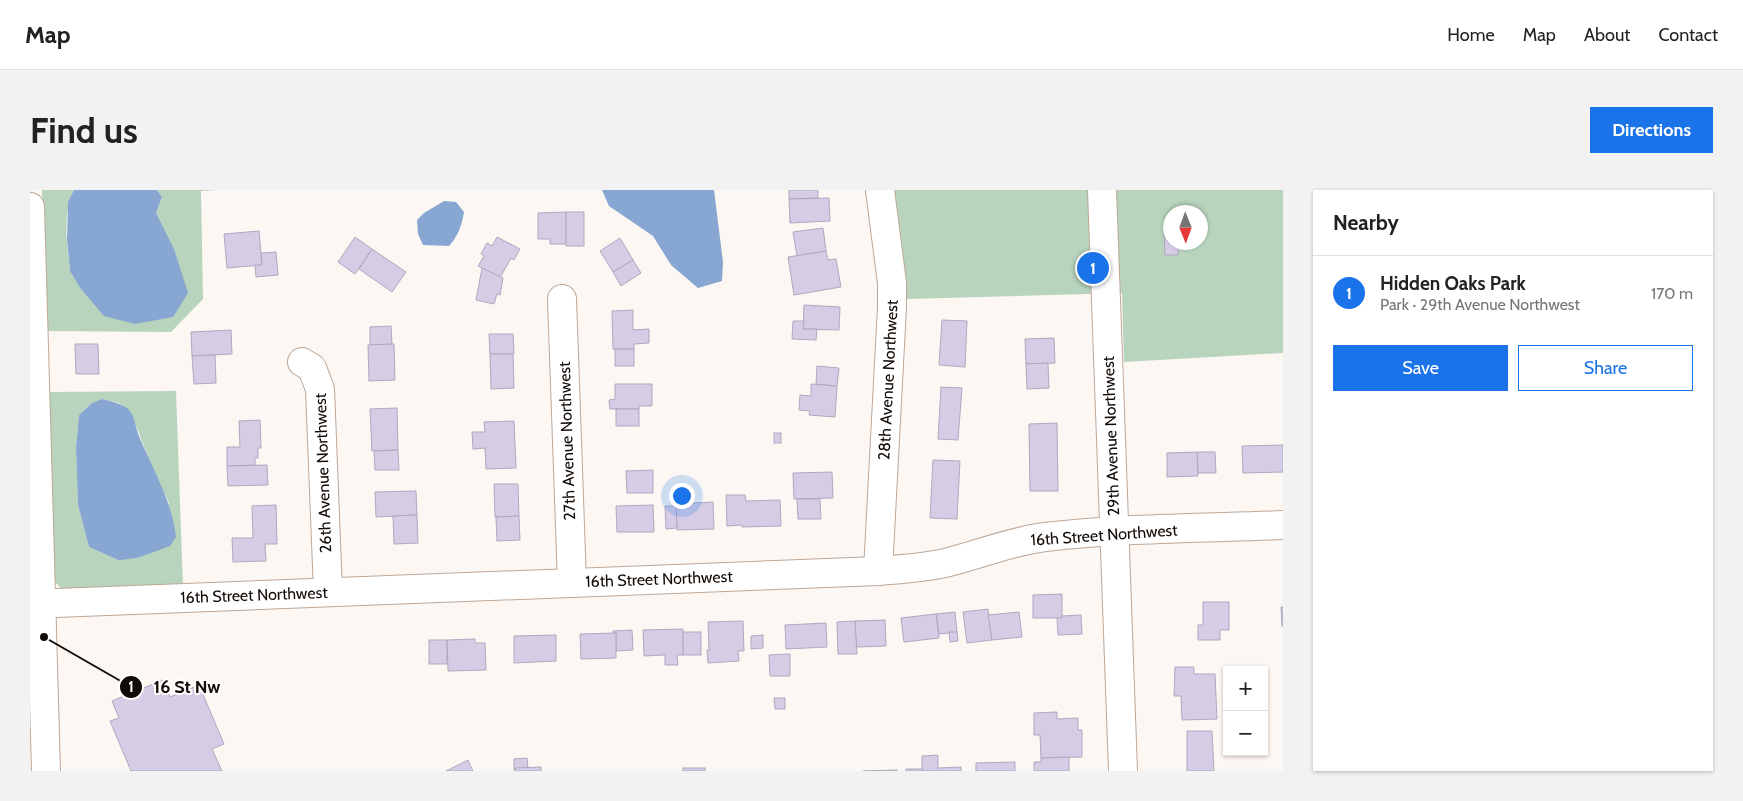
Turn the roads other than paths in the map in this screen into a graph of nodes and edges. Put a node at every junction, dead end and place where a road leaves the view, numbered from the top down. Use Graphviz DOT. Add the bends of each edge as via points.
graph roads {
  1 [pos="880,190"];
  2 [pos="1102,190"];
  3 [pos="30,207"];
  4 [pos="562,299"];
  5 [pos="302,362"];
  6 [pos="1283,525"];
  7 [pos="1114,532"];
  8 [pos="878,571"];
  9 [pos="572,582"];
  10 [pos="328,592"];
  11 [pos="35,604"];
  12 [pos="46,771"];
  13 [pos="1123,771"];
  1 -- 8 [label="street, 28th Avenue Northwest" via="892,307"];
  2 -- 7 [label="street, 29th Avenue Northwest"];
  3 -- 11 [label="street"];
  4 -- 9 [label="street, 27th Avenue Northwest"];
  5 -- 10 [label="street, 26th Avenue Northwest" via="312,368 320,389"];
  6 -- 7 [label="street, 16th Street Northwest"];
  7 -- 8 [label="street, 16th Street Northwest" via="1043,537 948,562"];
  7 -- 13 [label="street, 29th Avenue Northwest"];
  8 -- 9 [label="street, 16th Street Northwest"];
  9 -- 10 [label="street, 16th Street Northwest"];
  10 -- 11 [label="street, 16th Street Northwest"];
  11 -- 12 [label="street"];
}
